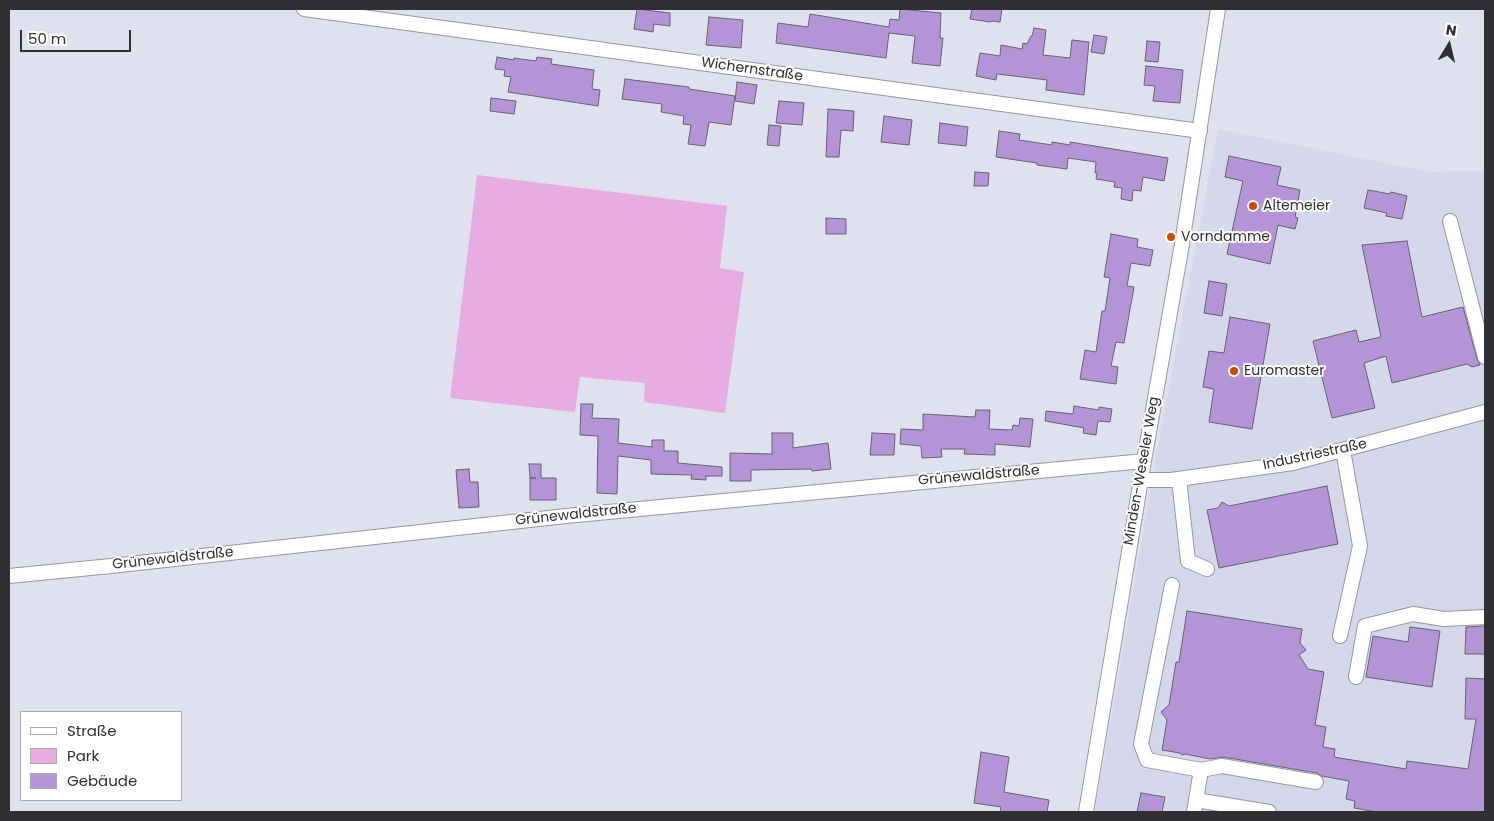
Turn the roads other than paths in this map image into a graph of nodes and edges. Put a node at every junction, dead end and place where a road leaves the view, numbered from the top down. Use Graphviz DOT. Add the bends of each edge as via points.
graph roads {
  1 [pos="304,9"];
  2 [pos="1218,9"];
  3 [pos="1200,131"];
  4 [pos="1450,221"];
  5 [pos="1485,357"];
  6 [pos="1484,417"];
  7 [pos="1343,450"];
  8 [pos="1144,461"];
  9 [pos="1179,478"];
  10 [pos="1141,480"];
  11 [pos="1207,569"];
  12 [pos="9,576"];
  13 [pos="1172,585"];
  14 [pos="1485,617"];
  15 [pos="1340,636"];
  16 [pos="1356,677"];
  17 [pos="1201,770"];
  18 [pos="1316,782"];
  19 [pos="1195,806"];
  20 [pos="1086,812"];
  21 [pos="1269,812"];
  1 -- 3 [label="street, Wichernstraße"];
  2 -- 3 [label="street, Minden-Weseler Weg"];
  3 -- 8 [label="street, Minden-Weseler Weg"];
  4 -- 5 [label="street"];
  6 -- 7 [label="street, Industriestraße"];
  7 -- 9 [label="street, Industriestraße" via="1293,463"];
  7 -- 15 [label="street" via="1360,546"];
  8 -- 10 [label="street, Minden-Weseler Weg"];
  8 -- 12 [label="street, Grünewaldstraße" via="576,515"];
  9 -- 10 [label="street, Industriestraße"];
  9 -- 11 [label="street" via="1188,561"];
  10 -- 20 [label="street, Minden-Weseler Weg"];
  13 -- 17 [label="street" via="1142,744 1147,760"];
  14 -- 16 [label="street" via="1444,620 1413,614 1365,626"];
  17 -- 18 [label="street" via="1222,766"];
  17 -- 19 [label="street"];
  19 -- 21 [label="street"];
}
